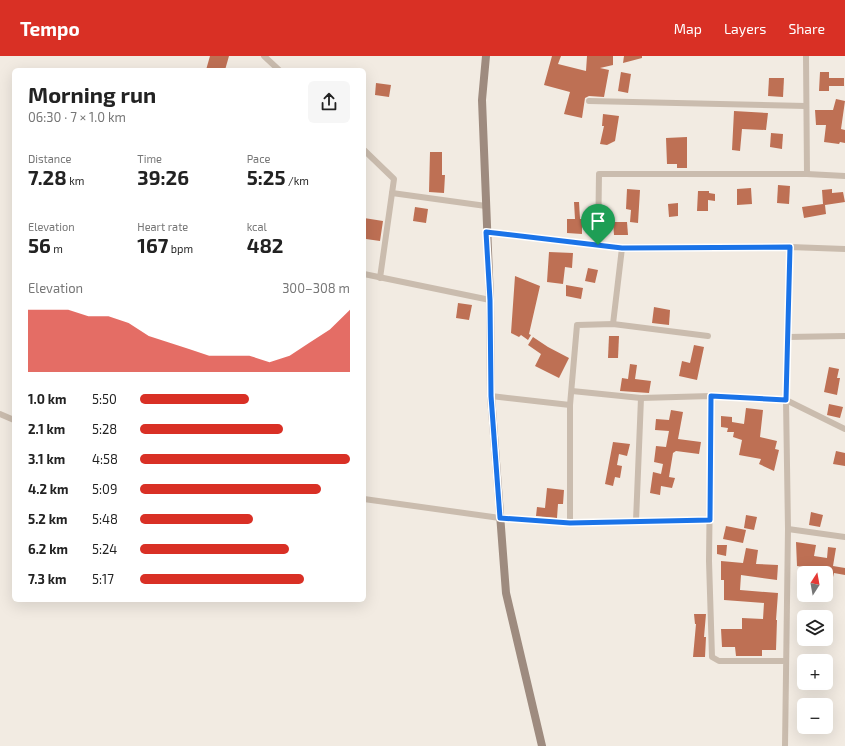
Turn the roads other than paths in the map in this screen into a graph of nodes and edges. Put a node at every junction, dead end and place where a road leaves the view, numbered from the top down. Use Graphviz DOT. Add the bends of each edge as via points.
graph roads {
  1 [pos="264,56"];
  2 [pos="486,56"];
  3 [pos="806,56"];
  4 [pos="277,68"];
  5 [pos="589,101"];
  6 [pos="806,106"];
  7 [pos="366,152"];
  8 [pos="807,174"];
  9 [pos="845,176"];
  10 [pos="392,193"];
  11 [pos="486,206"];
  12 [pos="486,232"];
  13 [pos="598,245"];
  14 [pos="790,247"];
  15 [pos="622,248"];
  16 [pos="845,249"];
  17 [pos="366,274"];
  18 [pos="380,278"];
  19 [pos="490,300"];
  20 [pos="613,324"];
  21 [pos="708,336"];
  22 [pos="845,336"];
  23 [pos="788,337"];
  24 [pos="572,391"];
  25 [pos="491,396"];
  26 [pos="711,396"];
  27 [pos="641,398"];
  28 [pos="786,400"];
  29 [pos="570,405"];
  30 [pos="0,414"];
  31 [pos="12,419"];
  32 [pos="845,429"];
  33 [pos="366,499"];
  34 [pos="500,518"];
  35 [pos="710,520"];
  36 [pos="636,521"];
  37 [pos="570,523"];
  38 [pos="788,529"];
  39 [pos="845,536"];
  40 [pos="785,661"];
  41 [pos="542,746"];
  42 [pos="785,746"];
  1 -- 4 [label="street"];
  2 -- 11 [label="street" via="482,100"];
  3 -- 6 [label="street"];
  5 -- 6 [label="street"];
  6 -- 8 [label="street"];
  7 -- 10 [label="street" via="394,179"];
  8 -- 9 [label="street"];
  8 -- 13 [label="street" via="599,174"];
  10 -- 11 [label="street"];
  10 -- 18 [label="street"];
  11 -- 12 [label="street"];
  12 -- 13 [label="street"];
  12 -- 19 [label="street"];
  13 -- 15 [label="street"];
  14 -- 15 [label="street"];
  14 -- 16 [label="street"];
  14 -- 23 [label="street"];
  15 -- 20 [label="street"];
  17 -- 18 [label="street"];
  18 -- 19 [label="street"];
  19 -- 25 [label="street"];
  20 -- 21 [label="street"];
  20 -- 24 [label="street" via="577,325"];
  22 -- 23 [label="street"];
  23 -- 28 [label="street"];
  24 -- 27 [label="street"];
  24 -- 29 [label="street"];
  25 -- 29 [label="street"];
  25 -- 34 [label="street"];
  26 -- 27 [label="street"];
  26 -- 28 [label="street"];
  26 -- 35 [label="street"];
  27 -- 36 [label="street"];
  28 -- 32 [label="street"];
  28 -- 38 [label="street"];
  29 -- 37 [label="street"];
  30 -- 31 [label="street"];
  33 -- 34 [label="street"];
  34 -- 37 [label="street"];
  34 -- 41 [label="street" via="506,593"];
  35 -- 36 [label="street"];
  35 -- 40 [label="street" via="712,657 719,661"];
  36 -- 37 [label="street"];
  38 -- 39 [label="street"];
  38 -- 40 [label="street"];
  40 -- 42 [label="street"];
}
